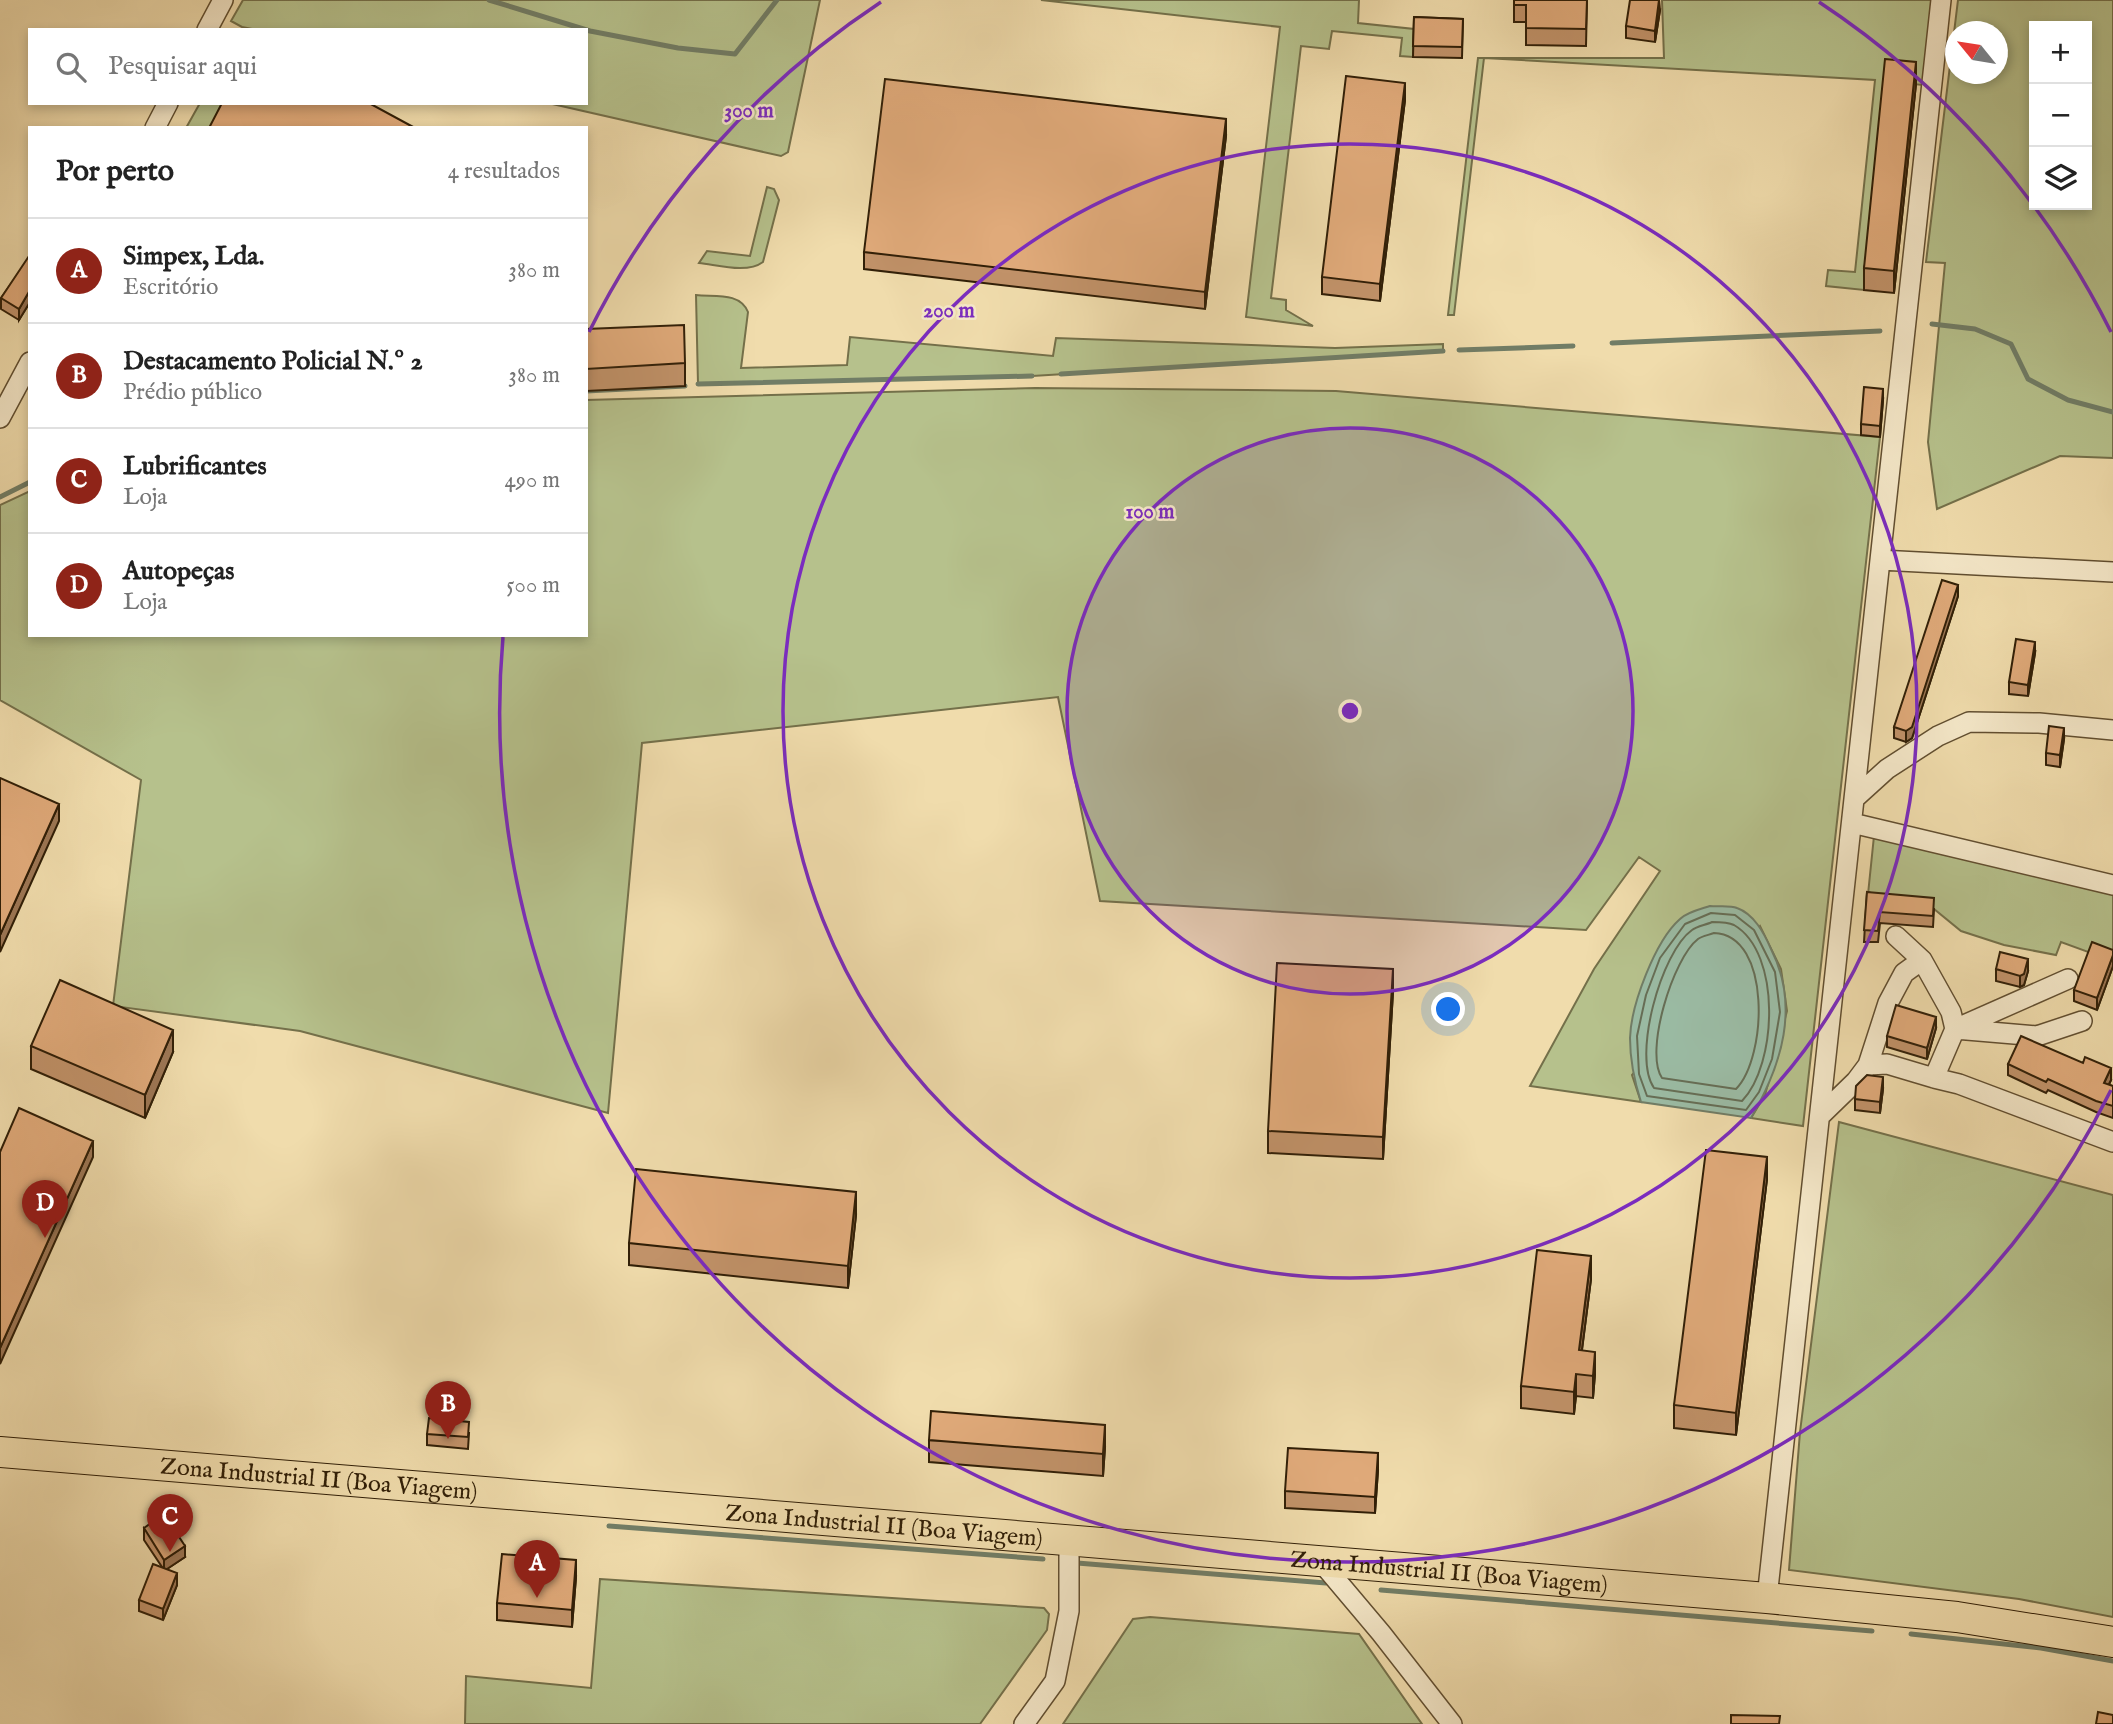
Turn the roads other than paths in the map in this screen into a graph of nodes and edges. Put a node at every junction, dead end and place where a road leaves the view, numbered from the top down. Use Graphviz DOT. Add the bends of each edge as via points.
graph roads {
  1 [pos="223,0"];
  2 [pos="1941,0"];
  3 [pos="208,28"];
  4 [pos="167,105"];
  5 [pos="156,126"];
  6 [pos="28,366"];
  7 [pos="0,418"];
  8 [pos="1880,560"];
  9 [pos="2112,573"];
  10 [pos="2113,730"];
  11 [pos="1855,798"];
  12 [pos="1852,823"];
  13 [pos="2113,885"];
  14 [pos="1896,936"];
  15 [pos="1922,960"];
  16 [pos="2068,979"];
  17 [pos="2082,1021"];
  18 [pos="1955,1029"];
  19 [pos="1868,1065"];
  20 [pos="1934,1078"];
  21 [pos="1821,1115"];
  22 [pos="2113,1142"];
  23 [pos="0,1452"];
  24 [pos="1069,1541"];
  25 [pos="1322,1563"];
  26 [pos="1767,1598"];
  27 [pos="2113,1642"];
  28 [pos="1024,1724"];
  29 [pos="1452,1724"];
  1 -- 3 [label="street"];
  2 -- 8 [label="street"];
  4 -- 5 [label="street"];
  6 -- 7 [label="street"];
  8 -- 9 [label="street"];
  8 -- 11 [label="street"];
  10 -- 11 [label="street" via="1969,722 1887,769"];
  11 -- 12 [label="street"];
  12 -- 13 [label="street"];
  12 -- 21 [label="street"];
  14 -- 15 [label="street"];
  15 -- 18 [label="street"];
  15 -- 19 [label="street" via="1904,973 1888,1003"];
  16 -- 18 [label="street"];
  17 -- 18 [label="street" via="2037,1036"];
  18 -- 20 [label="street"];
  19 -- 20 [label="street" via="1887,1064"];
  19 -- 21 [label="street"];
  20 -- 22 [label="street"];
  21 -- 26 [label="street"];
  23 -- 24 [label="main road, Zona Industrial II (Boa Viagem)"];
  24 -- 25 [label="main road, Zona Industrial II (Boa Viagem)"];
  24 -- 28 [label="street" via="1069,1611 1055,1681"];
  25 -- 26 [label="main road, Zona Industrial II (Boa Viagem)"];
  25 -- 29 [label="street"];
  26 -- 27 [label="main road, Zona Industrial II (Boa Viagem)" via="1956,1616"];
}
